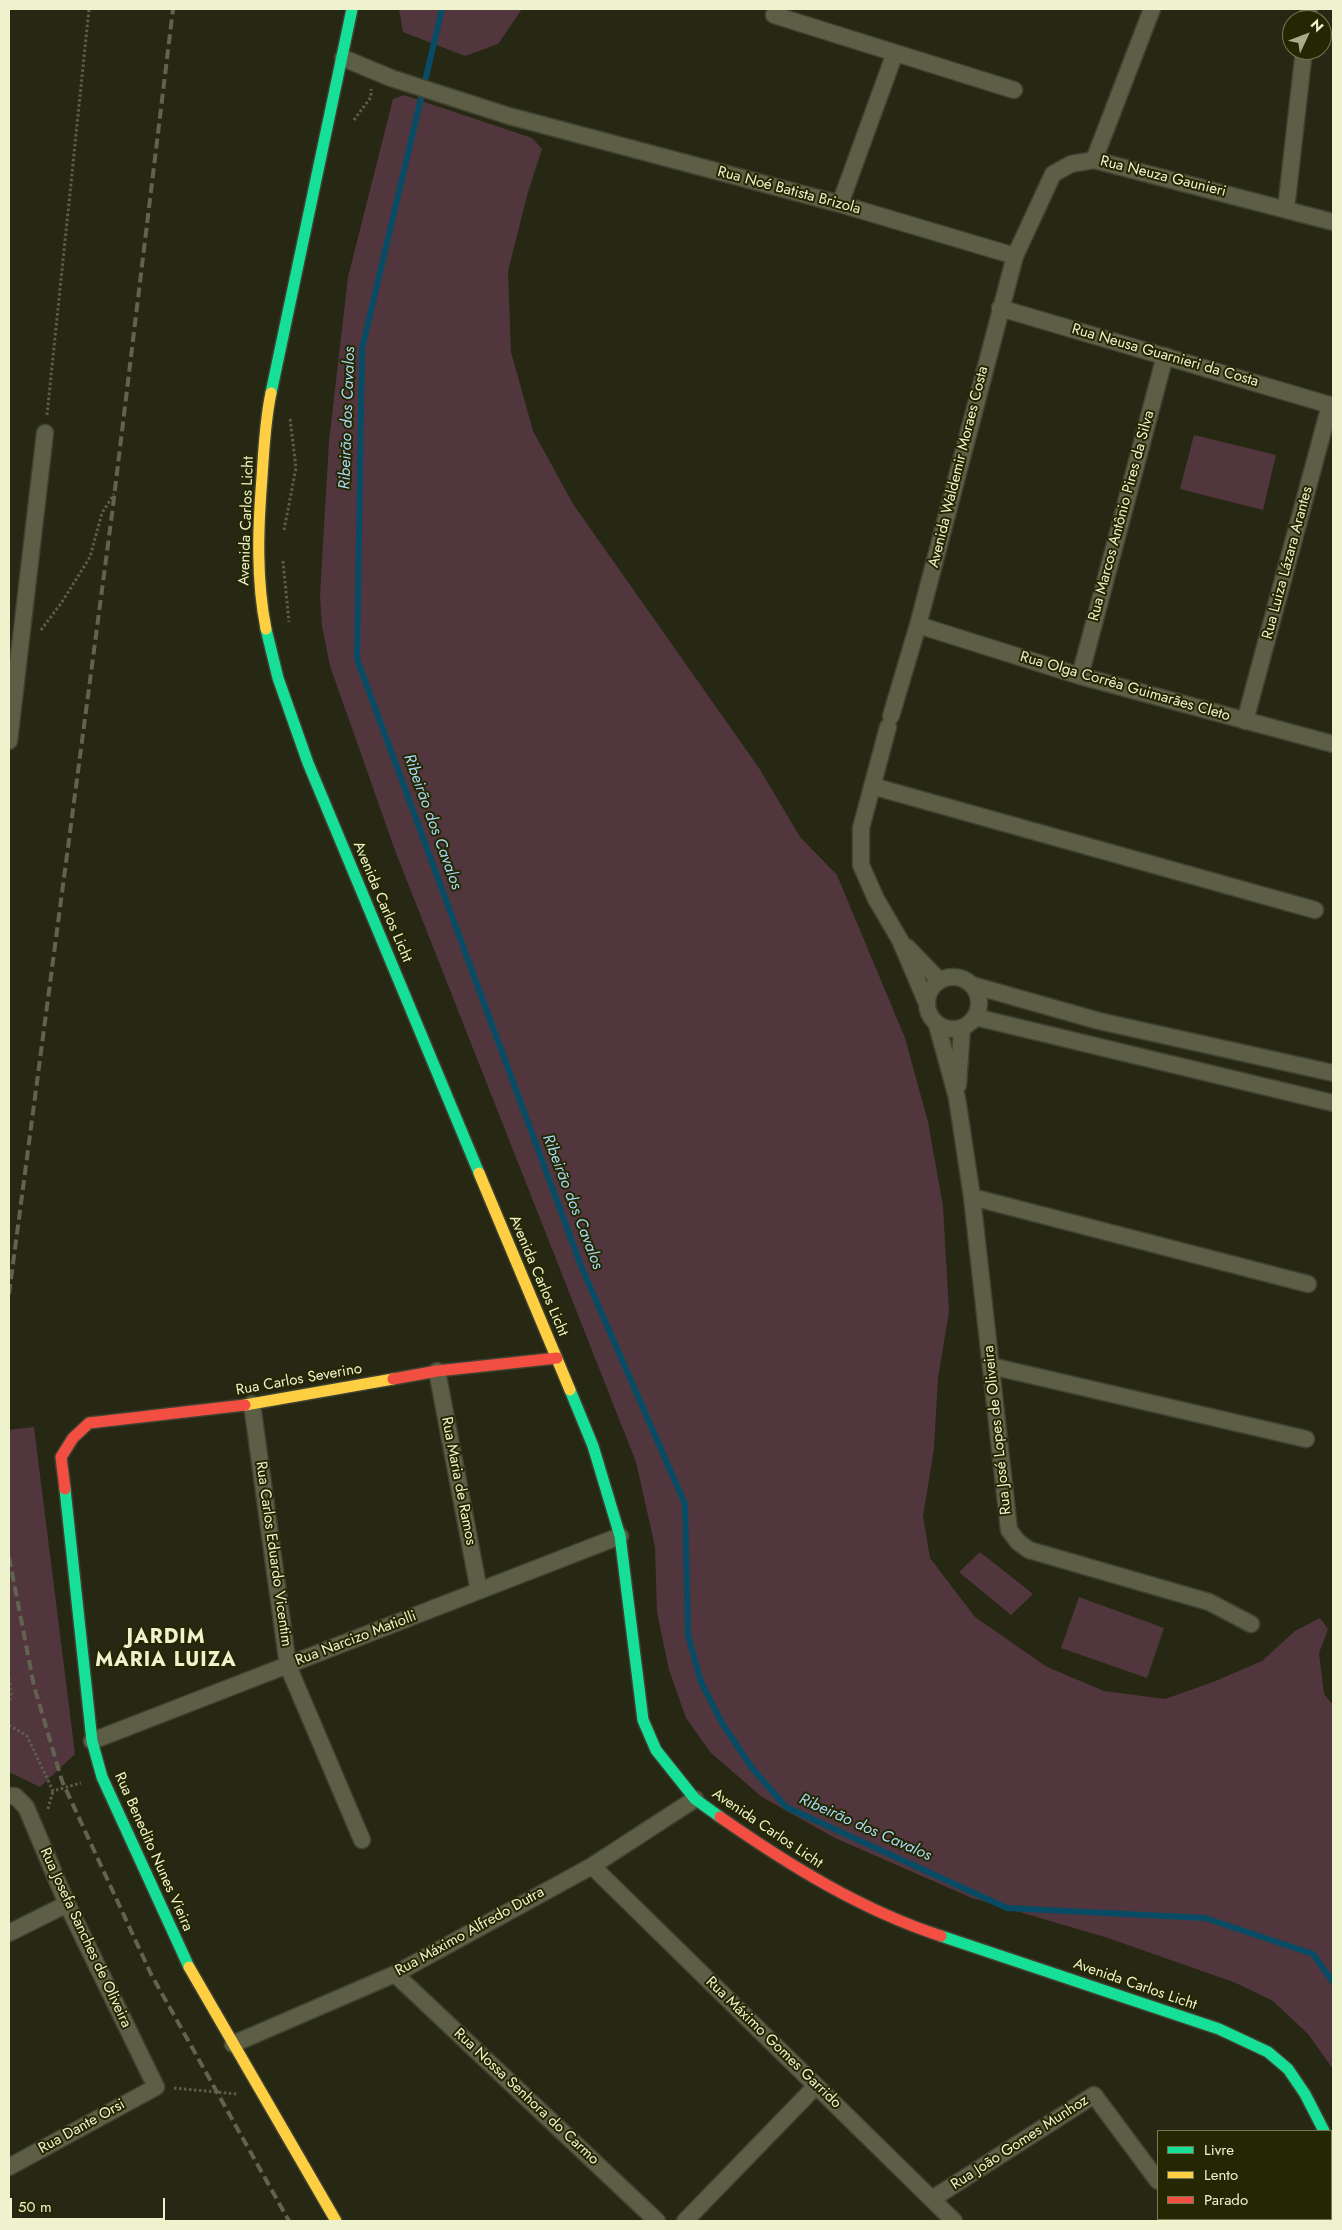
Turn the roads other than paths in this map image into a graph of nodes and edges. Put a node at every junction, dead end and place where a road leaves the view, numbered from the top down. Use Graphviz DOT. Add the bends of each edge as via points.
graph roads {
  1 [pos="352,9"];
  2 [pos="1152,9"];
  3 [pos="774,15"];
  4 [pos="895,53"];
  5 [pos="343,58"];
  6 [pos="1303,60"];
  7 [pos="1014,90"];
  8 [pos="1094,160"];
  9 [pos="840,204"];
  10 [pos="1286,209"];
  11 [pos="1333,222"];
  12 [pos="1015,256"];
  13 [pos="1000,308"];
  14 [pos="1165,356"];
  15 [pos="1330,405"];
  16 [pos="45,433"];
  17 [pos="918,626"];
  18 [pos="1080,676"];
  19 [pos="12,679"];
  20 [pos="1245,721"];
  21 [pos="9,741"];
  22 [pos="1333,744"];
  23 [pos="872,786"];
  24 [pos="1315,910"];
  25 [pos="900,940"];
  26 [pos="939,980"];
  27 [pos="972,984"];
  28 [pos="926,1001"];
  29 [pos="975,1017"];
  30 [pos="937,1025"];
  31 [pos="962,1028"];
  32 [pos="1333,1073"];
  33 [pos="957,1098"];
  34 [pos="1333,1103"];
  35 [pos="972,1197"];
  36 [pos="1308,1284"];
  37 [pos="557,1358"];
  38 [pos="991,1366"];
  39 [pos="437,1371"];
  40 [pos="252,1404"];
  41 [pos="1306,1439"];
  42 [pos="61,1457"];
  43 [pos="620,1536"];
  44 [pos="479,1591"];
  45 [pos="1251,1624"];
  46 [pos="288,1666"];
  47 [pos="92,1741"];
  48 [pos="9,1796"];
  49 [pos="695,1799"];
  50 [pos="362,1840"];
  51 [pos="592,1866"];
  52 [pos="67,1904"];
  53 [pos="9,1933"];
  54 [pos="395,1974"];
  55 [pos="233,2044"];
  56 [pos="816,2086"];
  57 [pos="156,2087"];
  58 [pos="1323,2130"];
  59 [pos="9,2168"];
  60 [pos="1157,2180"];
  61 [pos="932,2199"];
  62 [pos="336,2221"];
  63 [pos="657,2221"];
  64 [pos="685,2221"];
  65 [pos="954,2221"];
  1 -- 5 [label="main road, Avenida Carlos Licht"];
  2 -- 8 [label="street"];
  3 -- 4 [label="street"];
  4 -- 7 [label="street"];
  4 -- 9 [label="street"];
  5 -- 9 [label="street, Rua Noé Batista Brizola" via="391,78 509,116"];
  5 -- 37 [label="main road, Avenida Carlos Licht" via="266,418 259,589 278,678 308,763"];
  6 -- 10 [label="street"];
  8 -- 10 [label="street, Rua Neuza Gaunieri"];
  8 -- 12 [label="street, Rua Neuza Gaunieri" via="1071,164 1053,174"];
  9 -- 12 [label="street, Rua Noé Batista Brizola"];
  10 -- 11 [label="street, Rua Neuza Gaunieri"];
  12 -- 13 [label="street"];
  13 -- 14 [label="street, Rua Neusa Guarnieri da Costa"];
  13 -- 17 [label="street, Avenida Waldemir Moraes Costa"];
  14 -- 15 [label="street, Rua Neusa Guarnieri da Costa"];
  14 -- 18 [label="street, Rua Marcos Antônio Pires da Silva"];
  15 -- 20 [label="street, Rua Luiza Lázara Arantes"];
  16 -- 19 [label="street" via="20,644"];
  17 -- 18 [label="street, Rua Olga Corrêa Guimarães Cleto"];
  17 -- 23 [label="street, Avenida Waldemir Moraes Costa"];
  18 -- 20 [label="street, Rua Olga Corrêa Guimarães Cleto"];
  19 -- 21 [label="street"];
  20 -- 22 [label="street, Rua Olga Corrêa Guimarães Cleto"];
  23 -- 24 [label="street"];
  23 -- 25 [label="street" via="861,828 861,865"];
  25 -- 26 [label="street"];
  25 -- 28 [label="street"];
  26 -- 27 [label="street" via="956,976"];
  26 -- 28 [label="street" via="928,993"];
  27 -- 29 [label="street" via="979,1000"];
  27 -- 32 [label="street" via="1099,1021"];
  28 -- 30 [label="street" via="927,1010"];
  29 -- 31 [label="street"];
  29 -- 34 [label="street"];
  30 -- 31 [label="street" via="945,1029"];
  30 -- 33 [label="street, Rua José Lopes de Oliveira"];
  31 -- 33 [label="street, Rua José Lopes de Oliveira"];
  33 -- 35 [label="street, Rua José Lopes de Oliveira"];
  35 -- 36 [label="street"];
  35 -- 38 [label="street, Rua José Lopes de Oliveira"];
  37 -- 39 [label="main road, Rua Carlos Severino"];
  37 -- 43 [label="main road, Avenida Carlos Licht" via="593,1446"];
  38 -- 41 [label="street"];
  38 -- 45 [label="street, Rua José Lopes de Oliveira" via="1008,1530 1018,1542 1029,1550 1208,1602"];
  39 -- 40 [label="main road, Rua Carlos Severino"];
  39 -- 44 [label="street, Rua Maria de Ramos"];
  40 -- 42 [label="main road, Rua Carlos Severino" via="89,1423 73,1438"];
  40 -- 46 [label="street, Rua Carlos Eduardo Vicentim"];
  42 -- 47 [label="main road, Rua Benedito Nunes Vieira"];
  43 -- 44 [label="street, Rua Narcizo Matiolli"];
  43 -- 49 [label="main road, Avenida Carlos Licht" via="643,1720 656,1750"];
  44 -- 46 [label="street, Rua Narcizo Matiolli"];
  46 -- 47 [label="street, Rua Narcizo Matiolli"];
  46 -- 50 [label="street, Rua Carlos Eduardo Vicentim"];
  47 -- 55 [label="main road, Rua Benedito Nunes Vieira" via="102,1777 188,1965"];
  48 -- 52 [label="street, Rua Josefa Sanches de Oliveira" via="15,1796 26,1807"];
  49 -- 51 [label="street, Rua Máximo Alfredo Dutra"];
  49 -- 58 [label="main road, Avenida Carlos Licht" via="766,1850 826,1886 919,1929 1219,2029 1268,2052 1288,2069"];
  51 -- 54 [label="street, Rua Máximo Alfredo Dutra"];
  51 -- 56 [label="street, Rua Máximo Gomes Garrido"];
  52 -- 53 [label="street"];
  52 -- 57 [label="street, Rua Josefa Sanches de Oliveira"];
  54 -- 55 [label="street, Rua Máximo Alfredo Dutra"];
  54 -- 63 [label="street, Rua Nossa Senhora do Carmo"];
  55 -- 62 [label="main road, Rua Benedito Nunes Vieira"];
  56 -- 61 [label="street, Rua Máximo Gomes Garrido"];
  56 -- 64 [label="street"];
  57 -- 59 [label="street, Rua Dante Orsi"];
  60 -- 61 [label="street, Rua João Gomes Munhoz" via="1094,2095"];
  61 -- 65 [label="street, Rua Máximo Gomes Garrido"];
}
